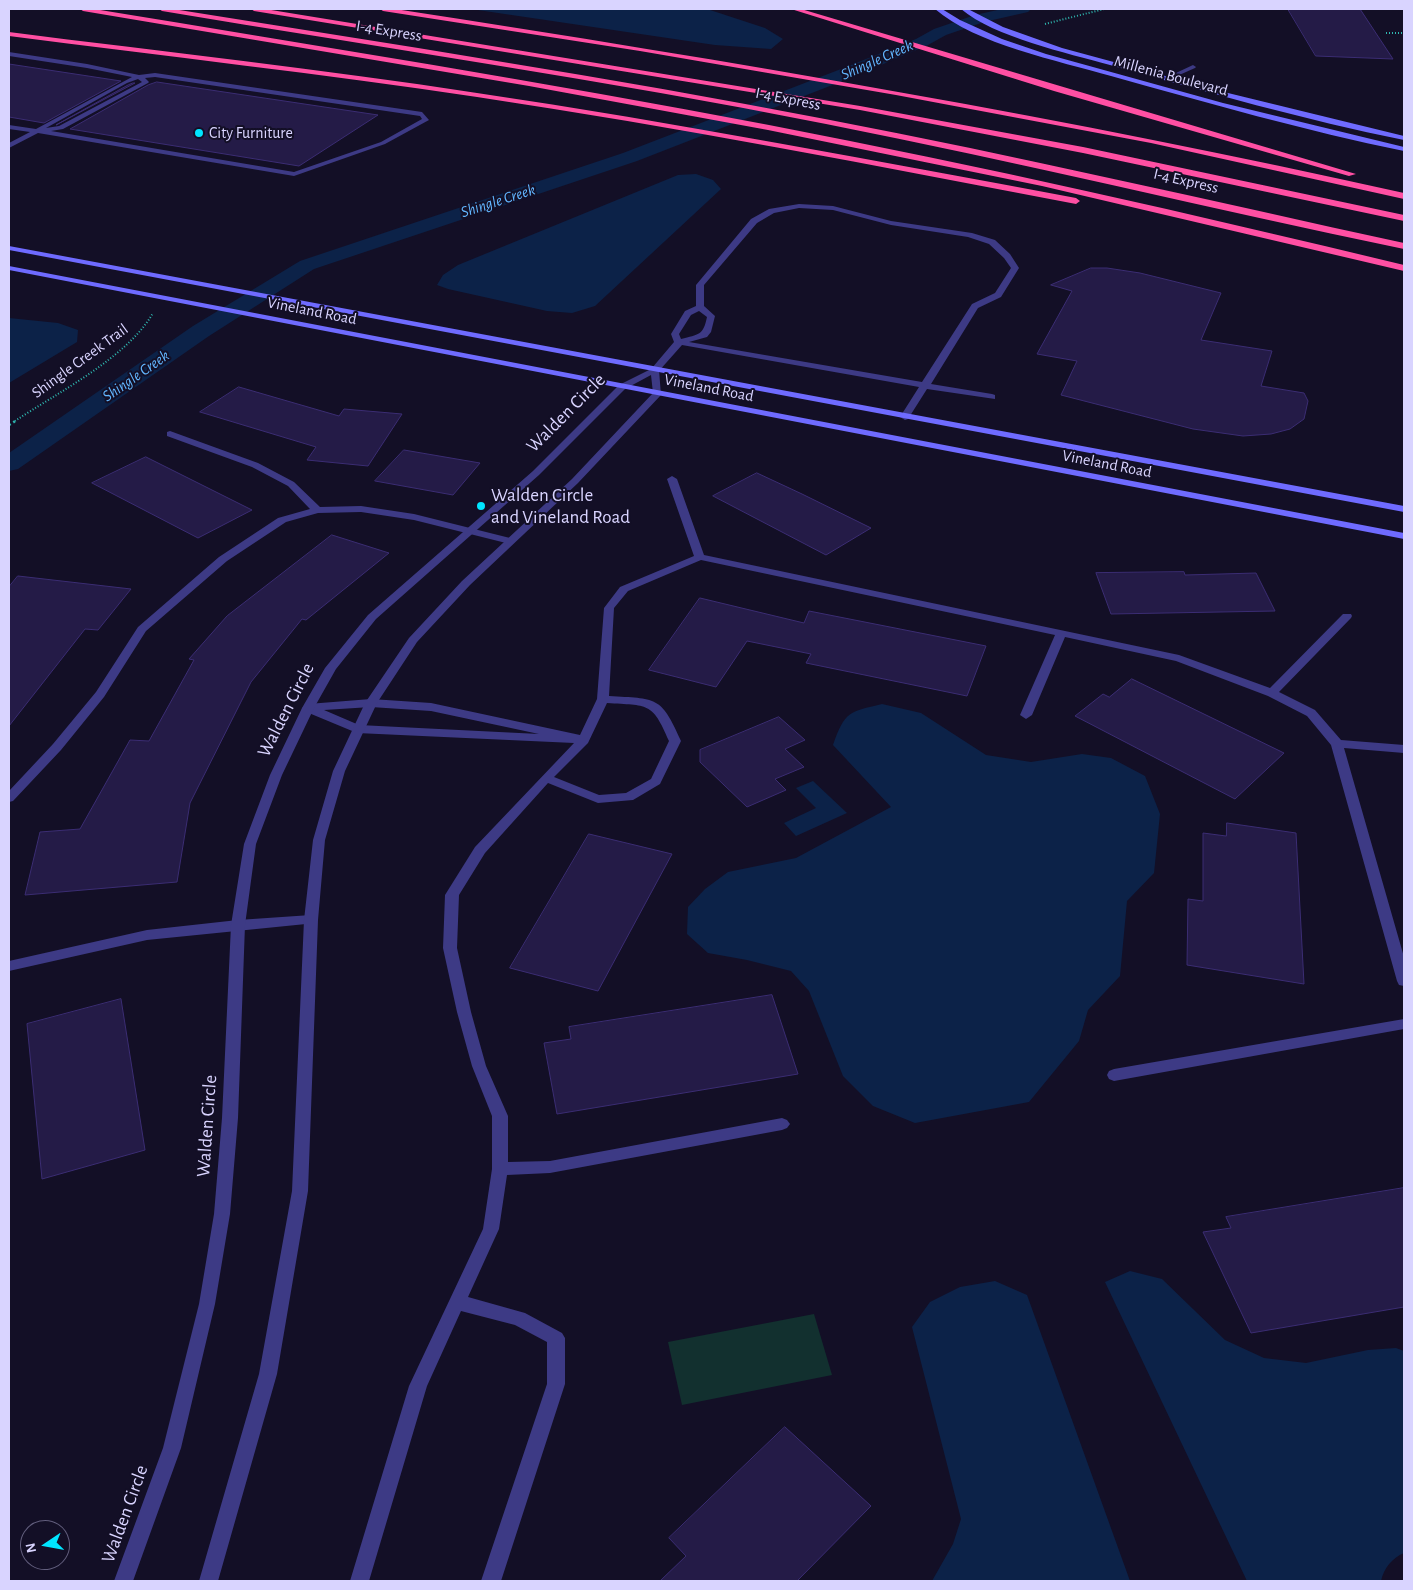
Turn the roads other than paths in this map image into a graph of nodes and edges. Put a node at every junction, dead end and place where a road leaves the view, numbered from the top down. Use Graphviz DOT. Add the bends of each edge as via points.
graph roads {
  1 [pos="83,9"];
  2 [pos="162,9"];
  3 [pos="254,9"];
  4 [pos="383,9"];
  5 [pos="794,9"];
  6 [pos="938,9"];
  7 [pos="966,10"];
  8 [pos="9,34"];
  9 [pos="9,54"];
  10 [pos="1193,67"];
  11 [pos="140,77"];
  12 [pos="1166,79"];
  13 [pos="96,97"];
  14 [pos="113,100"];
  15 [pos="9,126"];
  16 [pos="37,131"];
  17 [pos="1404,138"];
  18 [pos="9,146"];
  19 [pos="1404,149"];
  20 [pos="1404,188"];
  21 [pos="1404,196"];
  22 [pos="1182,214"];
  23 [pos="1404,218"];
  24 [pos="1404,246"];
  25 [pos="9,248"];
  26 [pos="9,268"];
  27 [pos="1404,268"];
  28 [pos="700,307"];
  29 [pos="679,343"];
  30 [pos="655,370"];
  31 [pos="924,385"];
  32 [pos="622,387"];
  33 [pos="658,394"];
  34 [pos="992,398"];
  35 [pos="905,417"];
  36 [pos="170,434"];
  37 [pos="672,479"];
  38 [pos="1404,509"];
  39 [pos="317,510"];
  40 [pos="469,532"];
  41 [pos="1404,536"];
  42 [pos="510,541"];
  43 [pos="700,557"];
  44 [pos="1347,616"];
  45 [pos="1061,633"];
  46 [pos="1272,693"];
  47 [pos="603,699"];
  48 [pos="371,703"];
  49 [pos="308,708"];
  50 [pos="1026,715"];
  51 [pos="357,729"];
  52 [pos="584,740"];
  53 [pos="1337,744"];
  54 [pos="1404,749"];
  55 [pos="546,778"];
  56 [pos="9,798"];
  57 [pos="311,920"];
  58 [pos="238,924"];
  59 [pos="9,966"];
  60 [pos="1404,981"];
  61 [pos="1404,1024"];
  62 [pos="1114,1075"];
  63 [pos="782,1124"];
  64 [pos="500,1169"];
  65 [pos="456,1302"];
  66 [pos="123,1581"];
  67 [pos="208,1581"];
  68 [pos="359,1581"];
  69 [pos="491,1581"];
  1 -- 22 [label="highway" via="677,110 962,166"];
  2 -- 24 [label="highway, I-4 Express" via="825,121"];
  3 -- 23 [label="highway, I-4 Express" via="860,108 1122,158"];
  4 -- 21 [label="highway" via="884,91 1171,145"];
  5 -- 20 [label="highway" via="1196,130"];
  6 -- 19 [label="street, Millenia Boulevard" via="982,32 1026,49 1248,111"];
  7 -- 12 [label="street, Millenia Boulevard" via="1046,45"];
  8 -- 22 [label="highway" via="306,71 630,120 1112,208"];
  9 -- 11 [label="street"];
  10 -- 12 [label="street"];
  11 -- 13 [label="street"];
  11 -- 14 [label="street" via="146,82"];
  11 -- 16 [label="street" via="155,75 422,114 426,120 382,143 294,174"];
  12 -- 17 [label="street, Millenia Boulevard"];
  13 -- 14 [label="street"];
  13 -- 16 [label="street"];
  14 -- 16 [label="street" via="60,128"];
  15 -- 16 [label="street"];
  16 -- 18 [label="street"];
  22 -- 27 [label="highway"];
  25 -- 30 [label="street, Vineland Road"];
  26 -- 32 [label="street, Vineland Road"];
  28 -- 29 [label="street" via="688,313 675,334"];
  28 -- 29 [label="street" via="711,316 710,328 700,338"];
  28 -- 31 [label="street" via="700,285 754,221 772,211 800,206 833,208 891,223 969,235 992,242 1008,256 1014,268 998,295 975,306"];
  29 -- 30 [label="street"];
  29 -- 31 [label="street"];
  30 -- 32 [label="street, Walden Circle"];
  30 -- 33 [label="street"];
  30 -- 35 [label="street, Vineland Road"];
  31 -- 34 [label="street"];
  31 -- 35 [label="street"];
  32 -- 33 [label="street, Vineland Road"];
  32 -- 40 [label="street, Walden Circle" via="536,473"];
  33 -- 41 [label="street, Vineland Road"];
  33 -- 42 [label="street" via="575,481"];
  35 -- 38 [label="street, Vineland Road"];
  36 -- 39 [label="street" via="255,465 291,484"];
  37 -- 43 [label="street"];
  39 -- 40 [label="street" via="361,509 414,516"];
  39 -- 56 [label="street" via="282,520 223,559 142,629 100,694 57,748"];
  40 -- 42 [label="street"];
  40 -- 49 [label="street, Walden Circle" via="372,617 331,668"];
  42 -- 48 [label="street" via="414,640"];
  43 -- 45 [label="street"];
  43 -- 47 [label="street" via="624,589 609,608"];
  44 -- 46 [label="street"];
  45 -- 46 [label="street" via="1179,658"];
  45 -- 50 [label="street"];
  46 -- 53 [label="street" via="1311,713"];
  47 -- 52 [label="street"];
  47 -- 55 [label="street" via="648,702 664,716 675,741 656,781 629,797 598,799"];
  48 -- 49 [label="street"];
  48 -- 51 [label="street"];
  48 -- 52 [label="street" via="431,707"];
  49 -- 51 [label="street"];
  49 -- 58 [label="street, Walden Circle" via="276,775 250,844"];
  51 -- 52 [label="street"];
  51 -- 57 [label="street" via="339,771 320,840"];
  52 -- 55 [label="street"];
  53 -- 54 [label="street"];
  53 -- 60 [label="street"];
  55 -- 64 [label="street" via="480,850 452,895 450,948 479,1066 500,1116"];
  57 -- 58 [label="street"];
  57 -- 67 [label="street" via="300,1191 268,1374"];
  58 -- 59 [label="street" via="147,935"];
  58 -- 66 [label="street, Walden Circle" via="230,1118 222,1214 209,1295 172,1448"];
  61 -- 62 [label="street"];
  63 -- 64 [label="street" via="550,1167"];
  64 -- 65 [label="street" via="491,1229"];
  65 -- 68 [label="street" via="418,1386"];
  65 -- 69 [label="street" via="519,1318 556,1338 556,1384"];
}
